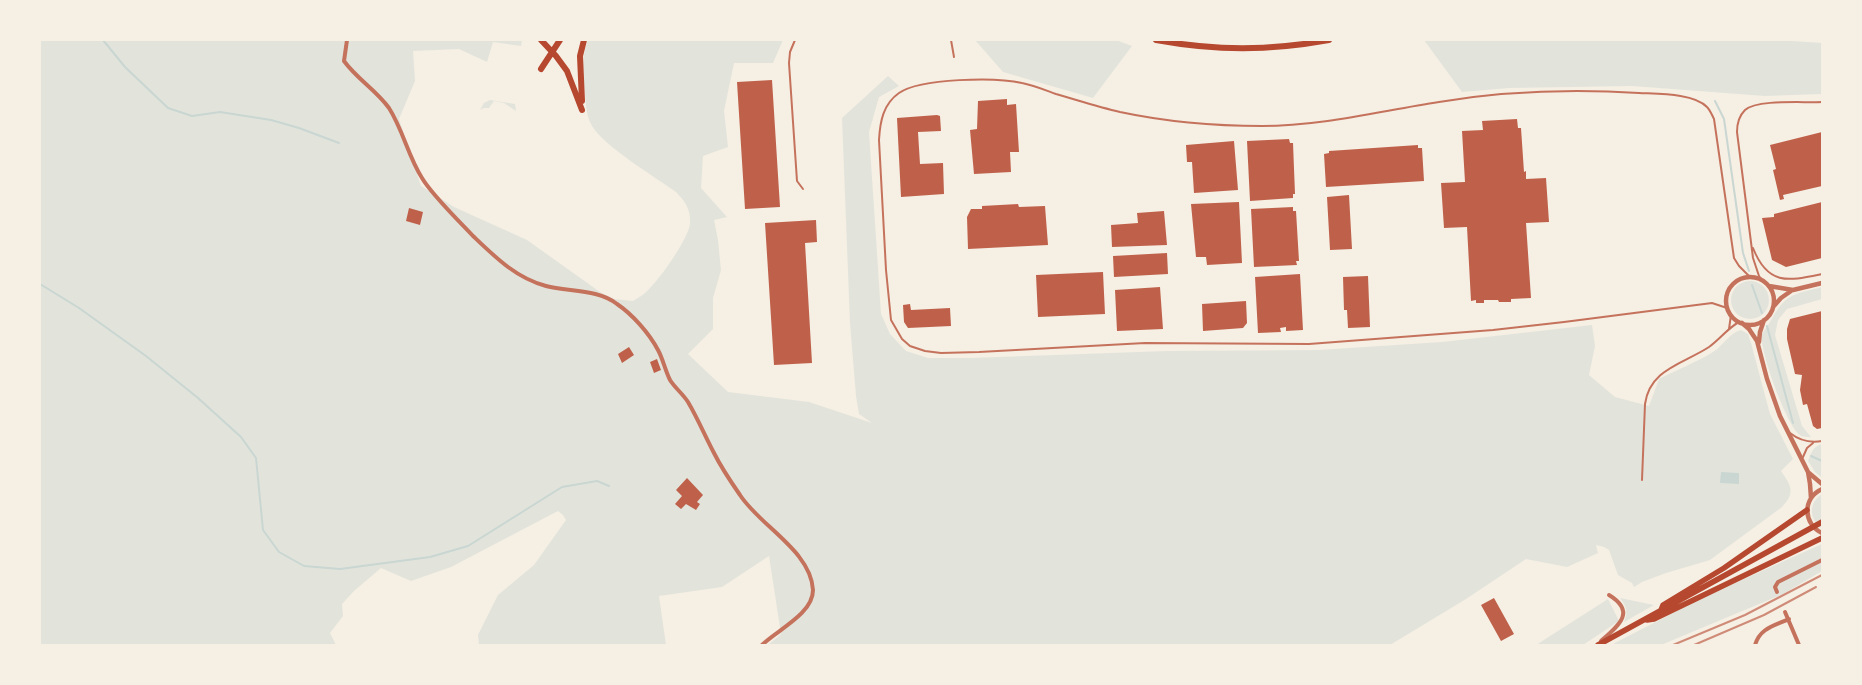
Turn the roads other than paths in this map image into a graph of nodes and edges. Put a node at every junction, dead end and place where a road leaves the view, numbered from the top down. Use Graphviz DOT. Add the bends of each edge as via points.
graph roads {
  1 [pos="347,40"];
  2 [pos="541,40"];
  3 [pos="584,40"];
  4 [pos="795,40"];
  5 [pos="951,40"];
  6 [pos="1156,40"];
  7 [pos="1329,40"];
  8 [pos="558,43"];
  9 [pos="954,57"];
  10 [pos="541,68"];
  11 [pos="1822,102"];
  12 [pos="803,189"];
  13 [pos="1752,246"];
  14 [pos="1822,274"];
  15 [pos="1750,277"];
  16 [pos="1763,281"];
  17 [pos="1822,283"];
  18 [pos="1769,286"];
  19 [pos="1793,290"];
  20 [pos="1727,308"];
  21 [pos="1773,308"];
  22 [pos="1731,315"];
  23 [pos="1765,319"];
  24 [pos="1740,322"];
  25 [pos="1729,329"];
  26 [pos="1759,345"];
  27 [pos="1785,428"];
  28 [pos="1822,440"];
  29 [pos="1815,442"];
  30 [pos="1802,463"];
  31 [pos="1808,472"];
  32 [pos="1642,480"];
  33 [pos="1822,484"];
  34 [pos="1822,489"];
  35 [pos="1811,498"];
  36 [pos="1807,510"];
  37 [pos="1822,522"];
  38 [pos="1822,533"];
  39 [pos="1822,538"];
  40 [pos="1822,560"];
  41 [pos="1777,592"];
  42 [pos="1609,595"];
  43 [pos="1660,611"];
  44 [pos="1785,612"];
  45 [pos="1789,619"];
  46 [pos="1642,621"];
  47 [pos="762,645"];
  48 [pos="1598,645"];
  49 [pos="1755,645"];
  50 [pos="1799,645"];
  1 -- 47 [label="street" via="344,60 352,73 385,102 421,177 473,235 516,274 546,286 612,300 629,314 658,350 671,382 688,403 739,494 750,509 799,556 811,581 812,599 807,607"];
  2 -- 3 [label="highway" via="567,71 582,110 580,56"];
  4 -- 12 [label="lane" via="789,63 797,181"];
  5 -- 9 [label="lane"];
  6 -- 7 [label="highway" via="1262,49"];
  8 -- 10 [label="highway"];
  11 -- 13 [label="lane" via="1758,104 1744,110 1740,117 1737,132"];
  13 -- 14 [label="lane" via="1761,265 1777,278 1793,280"];
  13 -- 16 [label="lane" via="1755,265"];
  15 -- 16 [label="street"];
  15 -- 20 [label="street" via="1741,278 1730,287"];
  15 -- 20 [label="lane" via="1734,258 1714,119 1707,107 1685,97 1611,91 1513,93 1313,123 1264,126 1223,125 1120,112 1024,83 984,80 914,86 900,92 890,101 880,125 885,262 891,320 902,339 925,351 980,352 1145,343 1309,344 1494,330 1712,303"];
  16 -- 18 [label="street"];
  17 -- 19 [label="street"];
  18 -- 19 [label="street"];
  18 -- 21 [label="street" via="1773,293"];
  19 -- 21 [label="street"];
  20 -- 22 [label="street"];
  21 -- 23 [label="street"];
  22 -- 24 [label="street"];
  22 -- 25 [label="lane"];
  23 -- 24 [label="street" via="1756,324"];
  23 -- 26 [label="street"];
  24 -- 25 [label="lane"];
  24 -- 26 [label="street" via="1752,332"];
  25 -- 32 [label="lane" via="1708,348 1665,371 1650,388 1645,404"];
  26 -- 27 [label="street"];
  27 -- 29 [label="lane" via="1798,439"];
  27 -- 30 [label="street"];
  28 -- 29 [label="lane"];
  29 -- 30 [label="lane" via="1805,451"];
  30 -- 31 [label="street"];
  31 -- 33 [label="street"];
  31 -- 35 [label="street"];
  34 -- 35 [label="street"];
  35 -- 36 [label="street"];
  36 -- 38 [label="street" via="1811,524"];
  36 -- 43 [label="main road" via="1724,568 1664,604"];
  37 -- 43 [label="main road"];
  39 -- 46 [label="main road" via="1654,619"];
  40 -- 41 [label="street" via="1780,581 1776,584"];
  42 -- 48 [label="street" via="1622,604 1623,620"];
  43 -- 46 [label="main road"];
  44 -- 45 [label="street"];
  45 -- 49 [label="street" via="1764,630"];
  45 -- 50 [label="street"];
  46 -- 48 [label="main road"];
}
